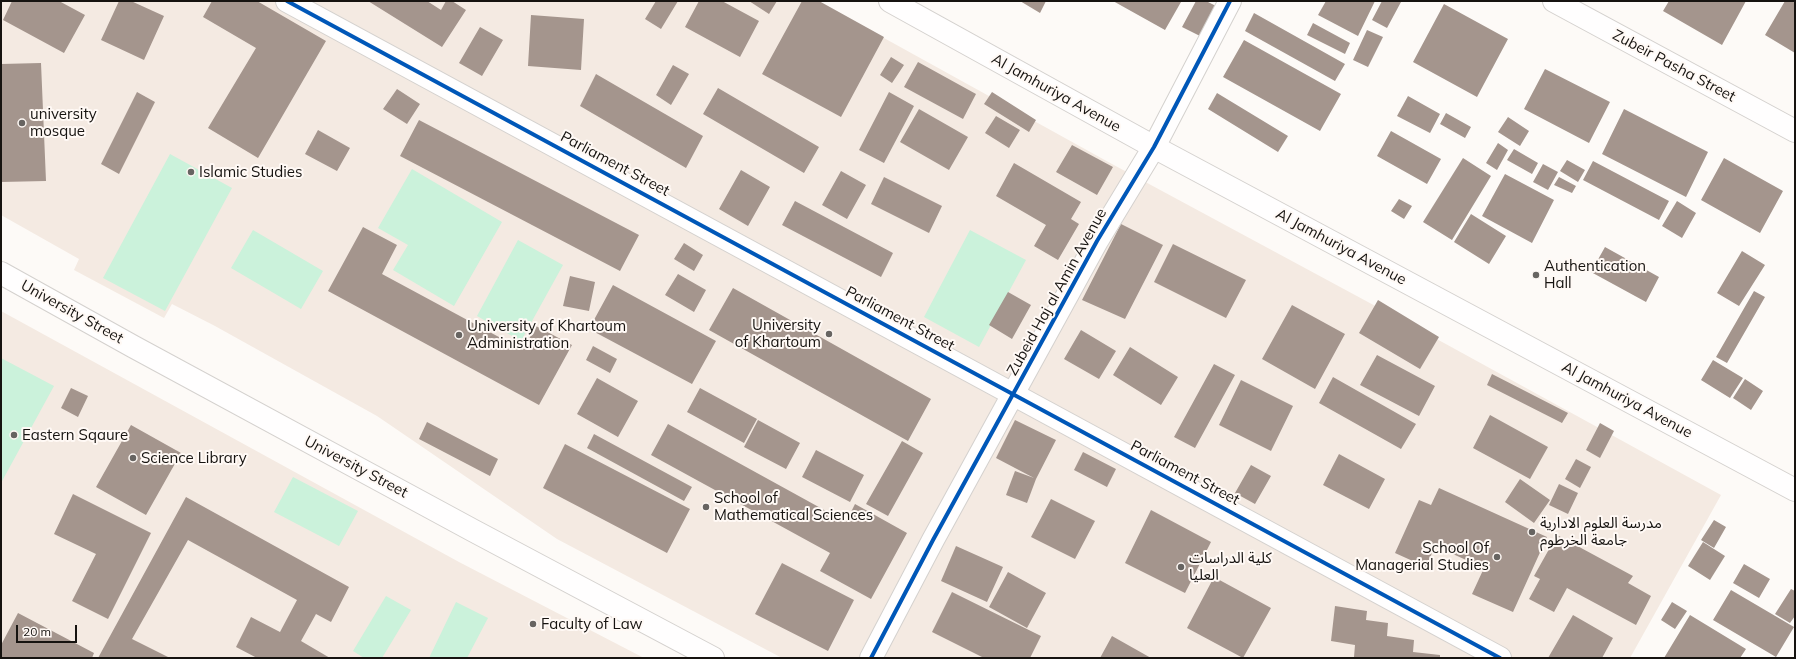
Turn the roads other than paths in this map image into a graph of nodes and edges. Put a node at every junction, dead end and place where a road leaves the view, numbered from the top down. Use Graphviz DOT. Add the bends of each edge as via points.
graph roads {
  1 [pos="287,1"];
  2 [pos="890,1"];
  3 [pos="1230,1"];
  4 [pos="1554,1"];
  5 [pos="1795,131"];
  6 [pos="1154,147"];
  7 [pos="1,273"];
  8 [pos="1014,394"];
  9 [pos="1795,490"];
  10 [pos="713,658"];
  11 [pos="871,658"];
  12 [pos="1500,658"];
  1 -- 8 [label="street, Parliament Street"];
  2 -- 6 [label="street, Al Jamhuriya Avenue"];
  3 -- 6 [label="street, Zubeid Haj al Amin Avenue"];
  4 -- 5 [label="street, Zubeir Pasha Street"];
  6 -- 8 [label="street, Zubeid Haj al Amin Avenue" via="1097,241"];
  6 -- 9 [label="street, Al Jamhuriya Avenue"];
  7 -- 10 [label="street, University Street"];
  8 -- 11 [label="street, Zubeid Haj al Amin Avenue"];
  8 -- 12 [label="street, Parliament Street"];
}
